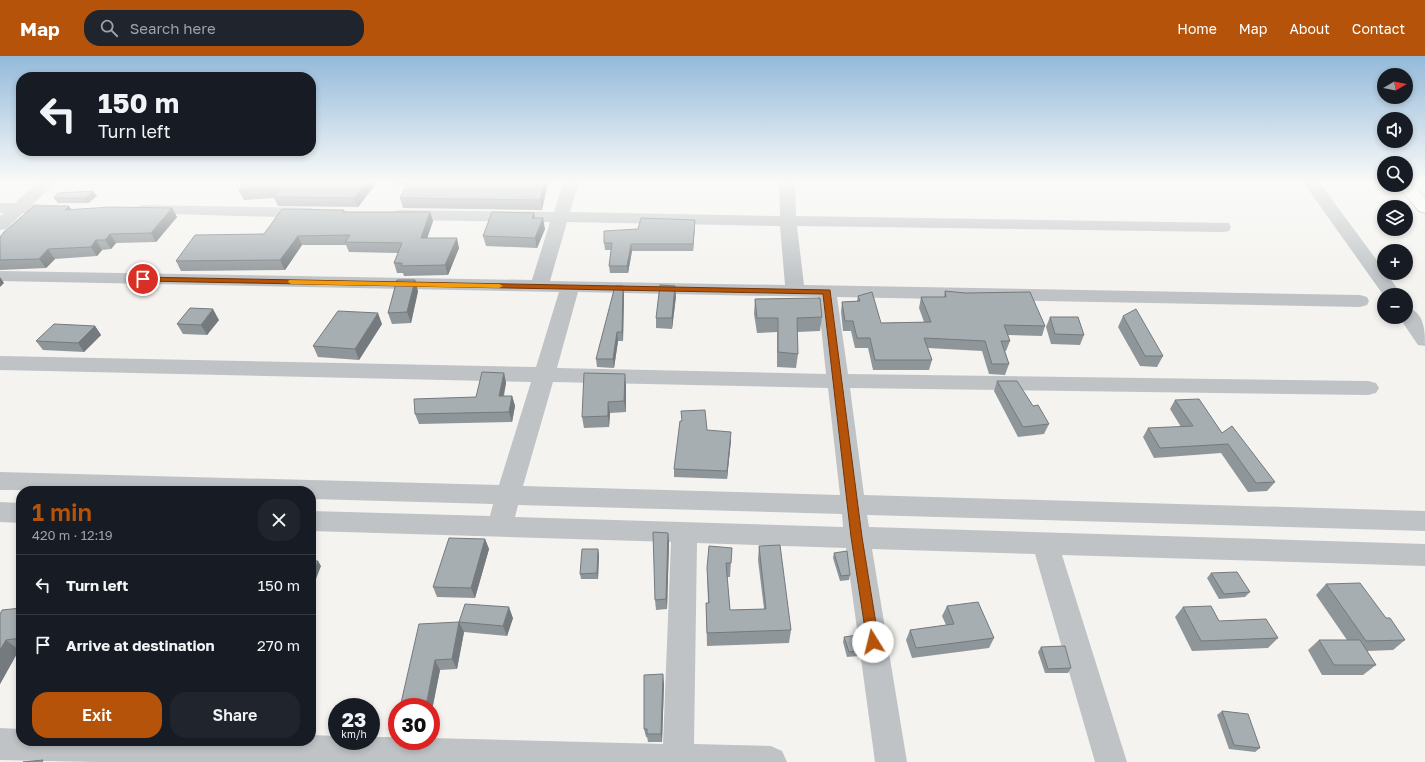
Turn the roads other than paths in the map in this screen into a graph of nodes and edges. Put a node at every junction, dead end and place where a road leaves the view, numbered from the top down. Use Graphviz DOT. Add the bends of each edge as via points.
graph roads {
  1 [pos="12,215"];
  2 [pos="442,215"];
  3 [pos="788,215"];
  4 [pos="1335,215"];
  5 [pos="562,217"];
  6 [pos="788,221"];
  7 [pos="0,225"];
  8 [pos="1223,227"];
  9 [pos="0,276"];
  10 [pos="539,287"];
  11 [pos="570,288"];
  12 [pos="1388,288"];
  13 [pos="795,292"];
  14 [pos="827,292"];
  15 [pos="1360,301"];
  16 [pos="1413,323"];
  17 [pos="1425,340"];
  18 [pos="0,363"];
  19 [pos="544,374"];
  20 [pos="838,381"];
  21 [pos="1368,388"];
  22 [pos="0,482"];
  23 [pos="145,486"];
  24 [pos="316,491"];
  25 [pos="508,496"];
  26 [pos="853,506"];
  27 [pos="0,512"];
  28 [pos="16,513"];
  29 [pos="316,521"];
  30 [pos="1425,521"];
  31 [pos="499,527"];
  32 [pos="684,533"];
  33 [pos="857,537"];
  34 [pos="1045,543"];
  35 [pos="1425,554"];
  36 [pos="0,744"];
  37 [pos="16,744"];
  38 [pos="65,746"];
  39 [pos="486,759"];
  40 [pos="678,761"];
  41 [pos="771,762"];
  42 [pos="891,762"];
  43 [pos="1111,762"];
  1 -- 7 [label="street"];
  2 -- 5 [label="street"];
  3 -- 6 [label="street"];
  4 -- 12 [label="street"];
  5 -- 6 [label="street"];
  5 -- 10 [label="street"];
  6 -- 8 [label="street"];
  6 -- 13 [label="street"];
  9 -- 10 [label="street"];
  10 -- 11 [label="street"];
  11 -- 13 [label="street"];
  11 -- 19 [label="street"];
  13 -- 14 [label="street"];
  14 -- 15 [label="street"];
  14 -- 20 [label="street"];
  16 -- 17 [label="street"];
  18 -- 19 [label="street"];
  19 -- 20 [label="street"];
  19 -- 25 [label="street"];
  20 -- 21 [label="street"];
  20 -- 26 [label="street"];
  22 -- 23 [label="street"];
  24 -- 25 [label="street"];
  25 -- 26 [label="street"];
  25 -- 31 [label="street"];
  26 -- 30 [label="street"];
  26 -- 33 [label="street"];
  27 -- 28 [label="street"];
  29 -- 31 [label="street"];
  31 -- 32 [label="street"];
  32 -- 33 [label="street"];
  32 -- 40 [label="street"];
  33 -- 34 [label="street"];
  33 -- 42 [label="street"];
  34 -- 35 [label="street"];
  34 -- 43 [label="street"];
  36 -- 37 [label="street"];
  38 -- 39 [label="street"];
  39 -- 40 [label="street"];
  40 -- 41 [label="street"];
}
